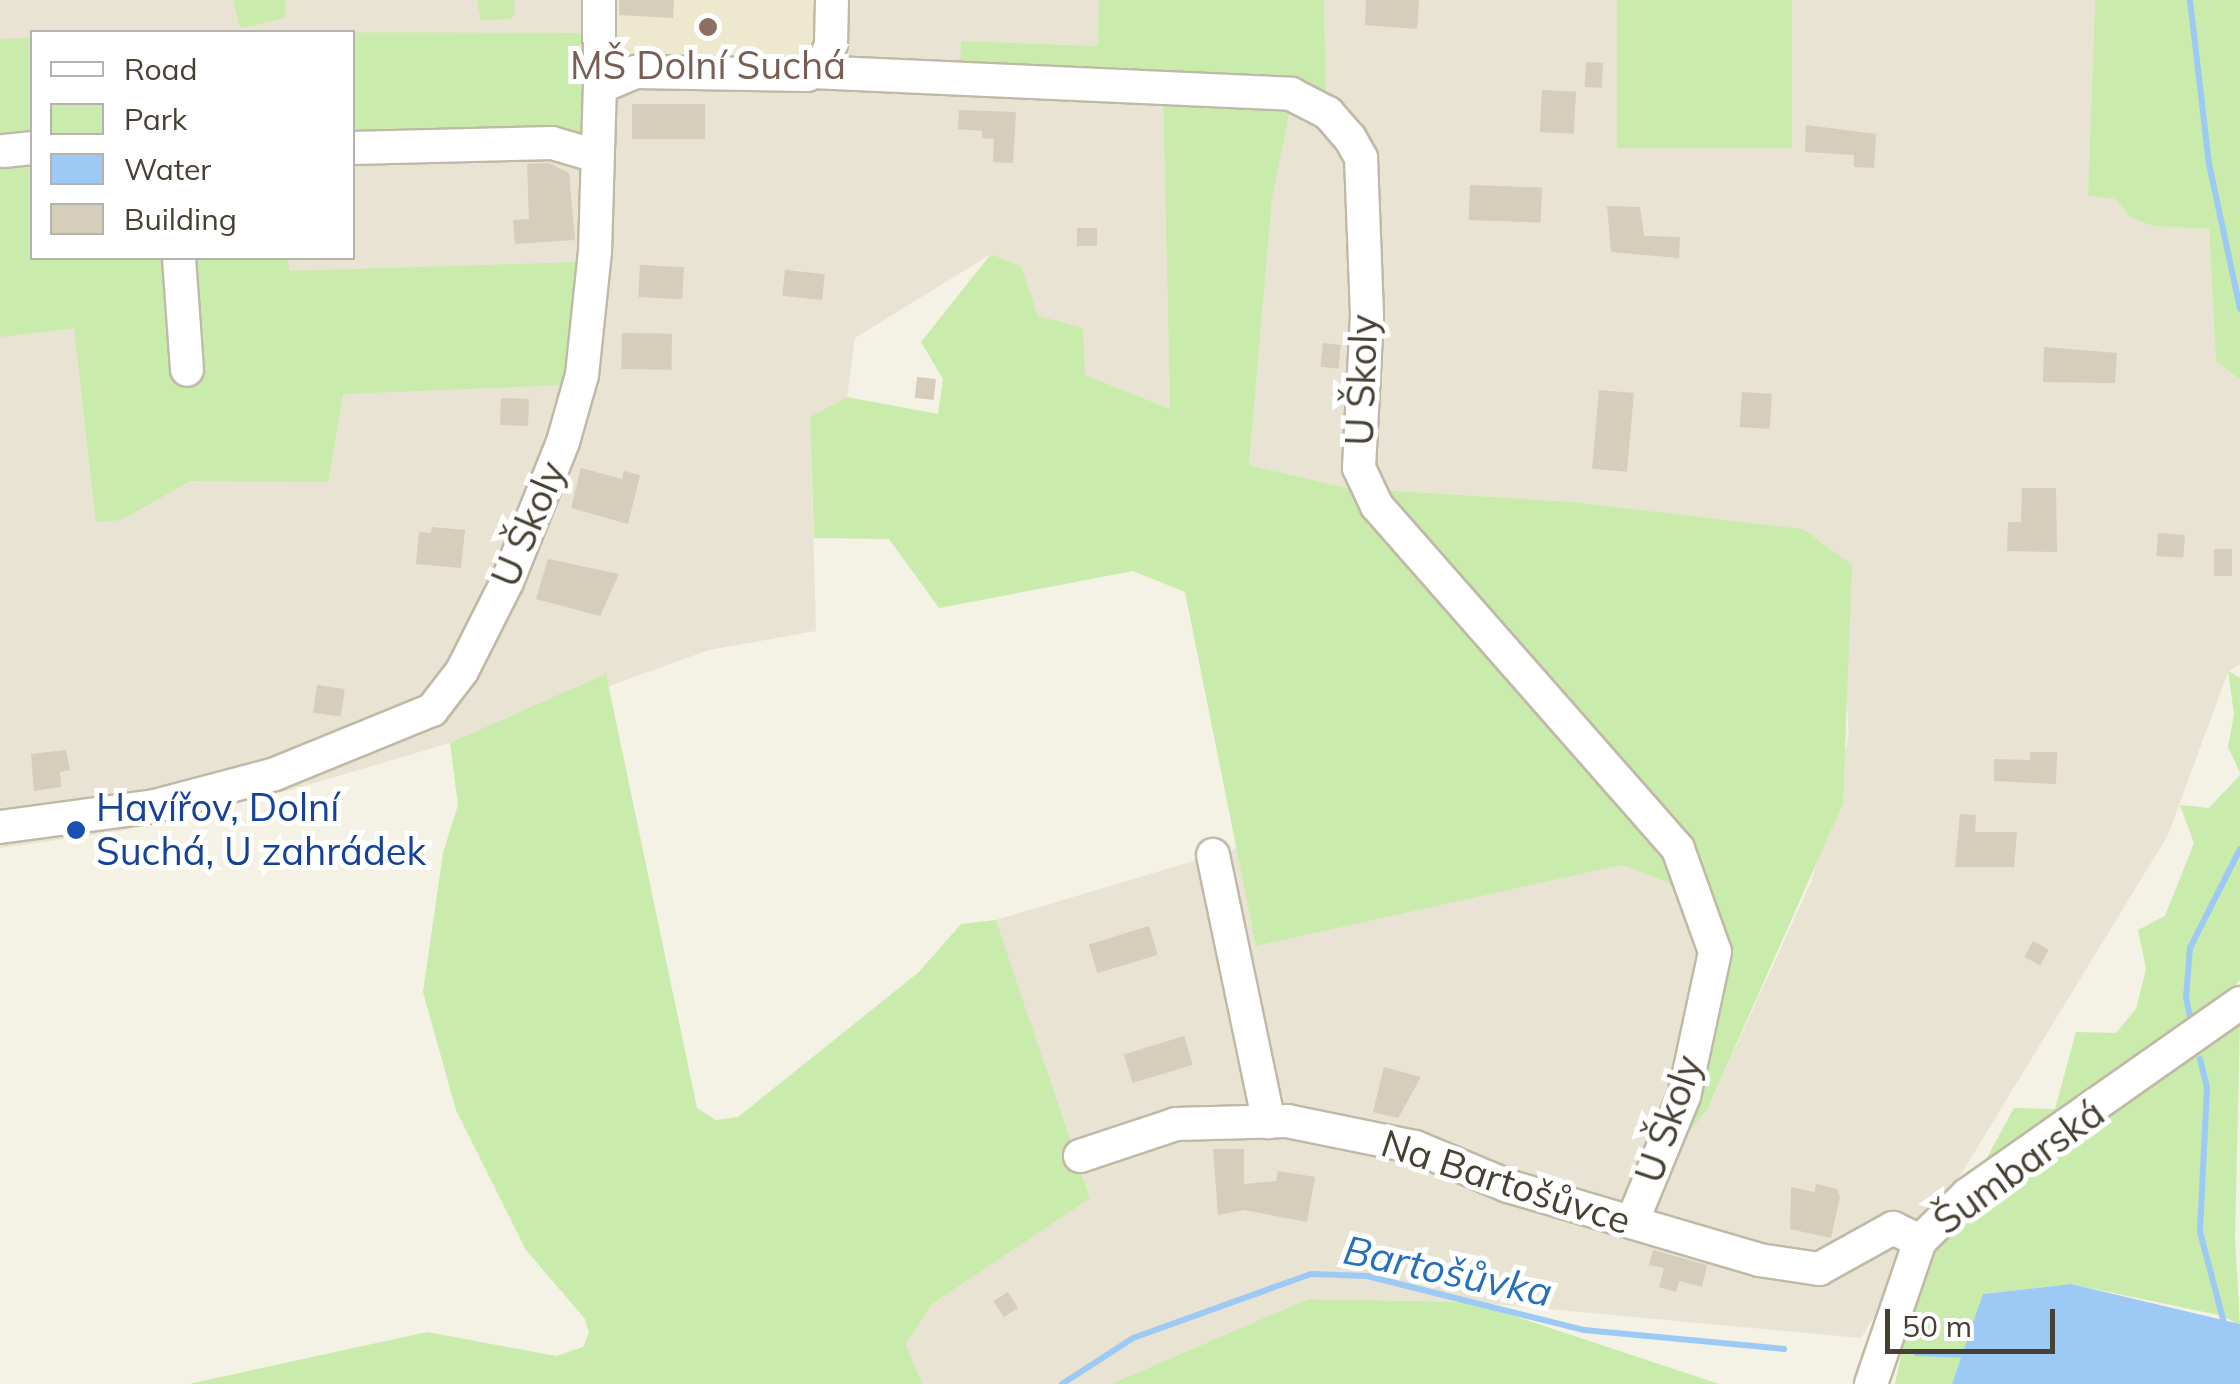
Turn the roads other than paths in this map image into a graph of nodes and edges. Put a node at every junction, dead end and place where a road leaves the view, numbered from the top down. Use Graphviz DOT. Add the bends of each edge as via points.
graph roads {
  1 [pos="599,0"];
  2 [pos="832,0"];
  3 [pos="812,72"];
  4 [pos="600,87"];
  5 [pos="355,148"];
  6 [pos="597,156"];
  7 [pos="179,260"];
  8 [pos="188,370"];
  9 [pos="0,827"];
  10 [pos="1213,855"];
  11 [pos="2240,1003"];
  12 [pos="1269,1122"];
  13 [pos="1080,1156"];
  14 [pos="1632,1222"];
  15 [pos="1920,1241"];
  16 [pos="1871,1384"];
  1 -- 4 [label="street"];
  2 -- 3 [label="street" via="830,44"];
  3 -- 4 [label="street, U Školy" via="636,72"];
  3 -- 14 [label="street, U Školy" via="1291,94 1328,114 1350,138 1361,158 1366,315 1358,468 1377,506 1678,849 1715,952 1684,1096"];
  4 -- 6 [label="street, U Školy"];
  5 -- 6 [label="street" via="552,143"];
  6 -- 9 [label="street, U Školy" via="590,314 563,442 506,582 440,701 403,726 275,774 155,806"];
  7 -- 8 [label="street"];
  10 -- 12 [label="street"];
  11 -- 15 [label="street, Šumbarská" via="1967,1195"];
  12 -- 13 [label="street, Na Bartošůvce" via="1176,1124"];
  12 -- 14 [label="street, Na Bartošůvce" via="1414,1147 1508,1186"];
  14 -- 15 [label="street, Na Bartošůvce" via="1759,1260 1819,1269 1892,1228"];
  15 -- 16 [label="street, Šumbarská"];
}
